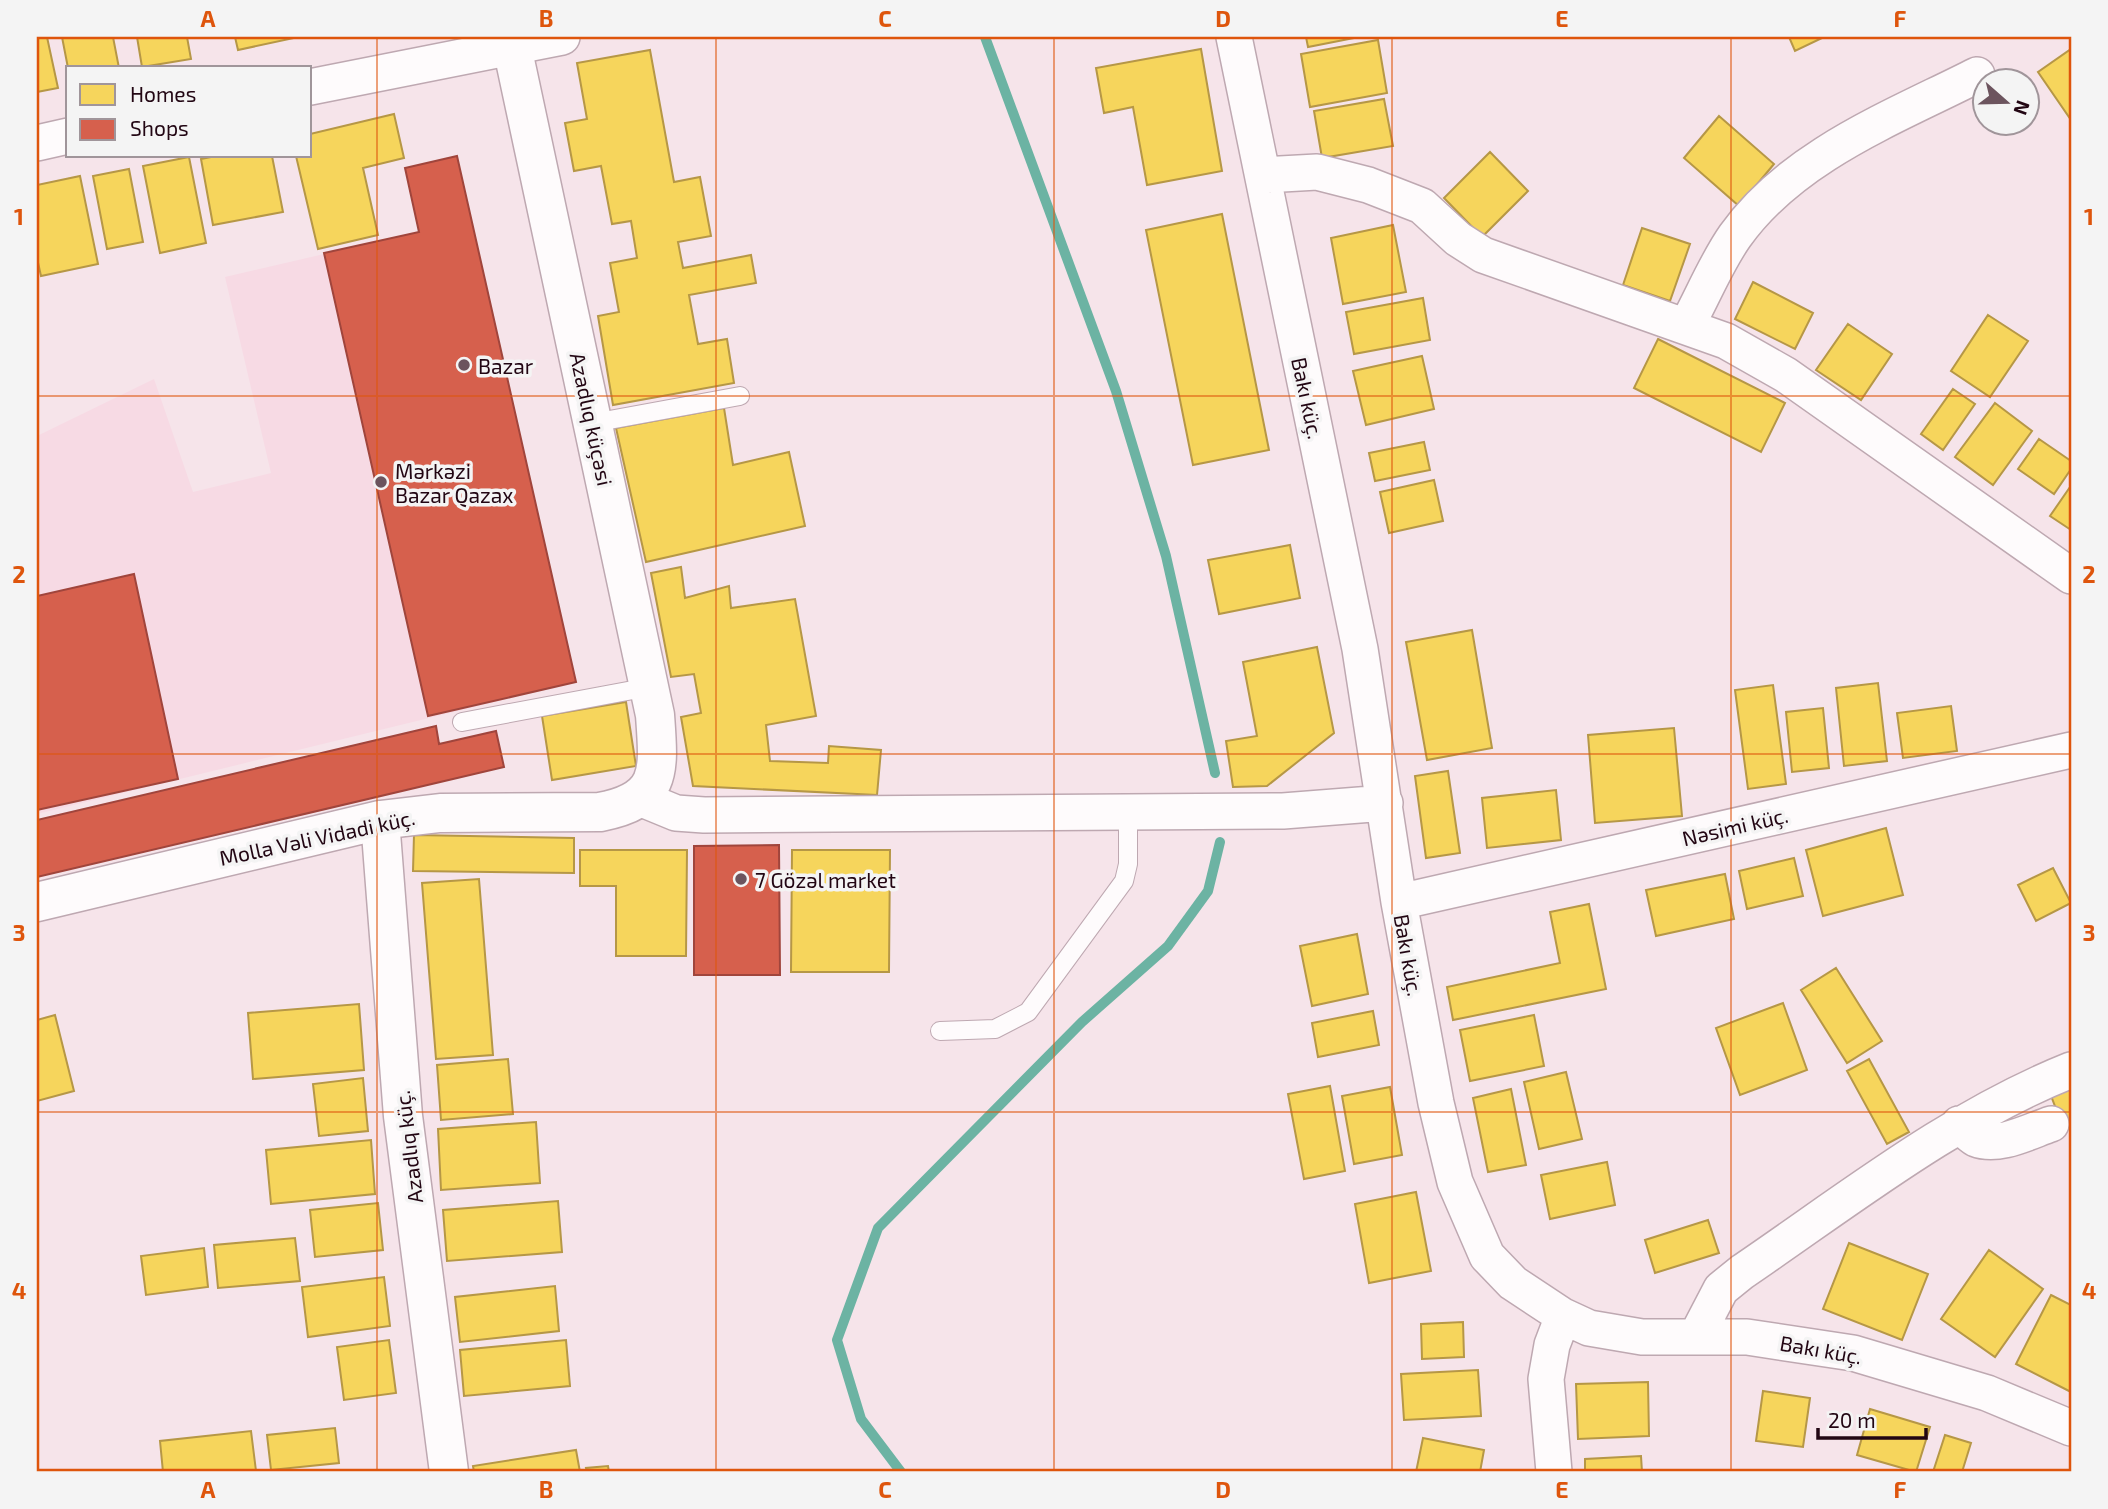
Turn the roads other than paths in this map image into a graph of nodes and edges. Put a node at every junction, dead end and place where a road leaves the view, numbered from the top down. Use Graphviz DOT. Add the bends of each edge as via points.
graph roads {
  1 [pos="562,37"];
  2 [pos="1234,37"];
  3 [pos="511,41"];
  4 [pos="1972,78"];
  5 [pos="312,87"];
  6 [pos="66,136"];
  7 [pos="37,143"];
  8 [pos="1263,175"];
  9 [pos="1688,325"];
  10 [pos="740,396"];
  11 [pos="593,423"];
  12 [pos="2071,576"];
  13 [pos="649,687"];
  14 [pos="462,722"];
  15 [pos="2071,750"];
  16 [pos="642,799"];
  17 [pos="1385,803"];
  18 [pos="1128,812"];
  19 [pos="380,820"];
  20 [pos="37,902"];
  21 [pos="1399,902"];
  22 [pos="940,1031"];
  23 [pos="2071,1070"];
  24 [pos="2051,1124"];
  25 [pos="1959,1125"];
  26 [pos="1563,1317"];
  27 [pos="1697,1335"];
  28 [pos="2071,1428"];
  29 [pos="450,1472"];
  30 [pos="1554,1472"];
  1 -- 3 [label="street"];
  2 -- 8 [label="street, Bakı küç."];
  3 -- 5 [label="street"];
  3 -- 11 [label="street, Azadlıq küçəsi"];
  4 -- 9 [label="street" via="1854,138 1773,193 1735,236"];
  6 -- 7 [label="street"];
  8 -- 9 [label="street" via="1317,172 1368,185 1422,206 1483,255"];
  8 -- 17 [label="street, Bakı küç." via="1360,649"];
  9 -- 12 [label="street" via="1786,375"];
  10 -- 11 [label="lane"];
  11 -- 13 [label="street, Azadlıq küçəsi"];
  13 -- 14 [label="lane"];
  13 -- 16 [label="street, Azadlıq küçəsi" via="658,751 655,775"];
  15 -- 21 [label="street, Nəsimi küç."];
  16 -- 18 [label="street" via="676,813 704,816"];
  16 -- 19 [label="street, Molla Vəli Vidadi küç." via="600,812 440,813"];
  17 -- 18 [label="street" via="1332,810"];
  17 -- 21 [label="street, Bakı küç."];
  18 -- 22 [label="lane" via="1124,881 1028,1012 995,1029"];
  19 -- 20 [label="street, Molla Vəli Vidadi küç."];
  19 -- 29 [label="street, Azadlıq küç." via="403,1116"];
  21 -- 26 [label="street, Bakı küç." via="1455,1182 1487,1256 1513,1283"];
  23 -- 25 [label="street" via="2017,1092"];
  24 -- 25 [label="street" via="1991,1141 1975,1139"];
  25 -- 27 [label="street" via="1742,1272 1721,1289"];
  26 -- 27 [label="street, Bakı küç." via="1589,1328 1642,1337"];
  26 -- 30 [label="street" via="1546,1379"];
  27 -- 28 [label="street, Bakı küç." via="1747,1337 1853,1353 1987,1393"];
}
